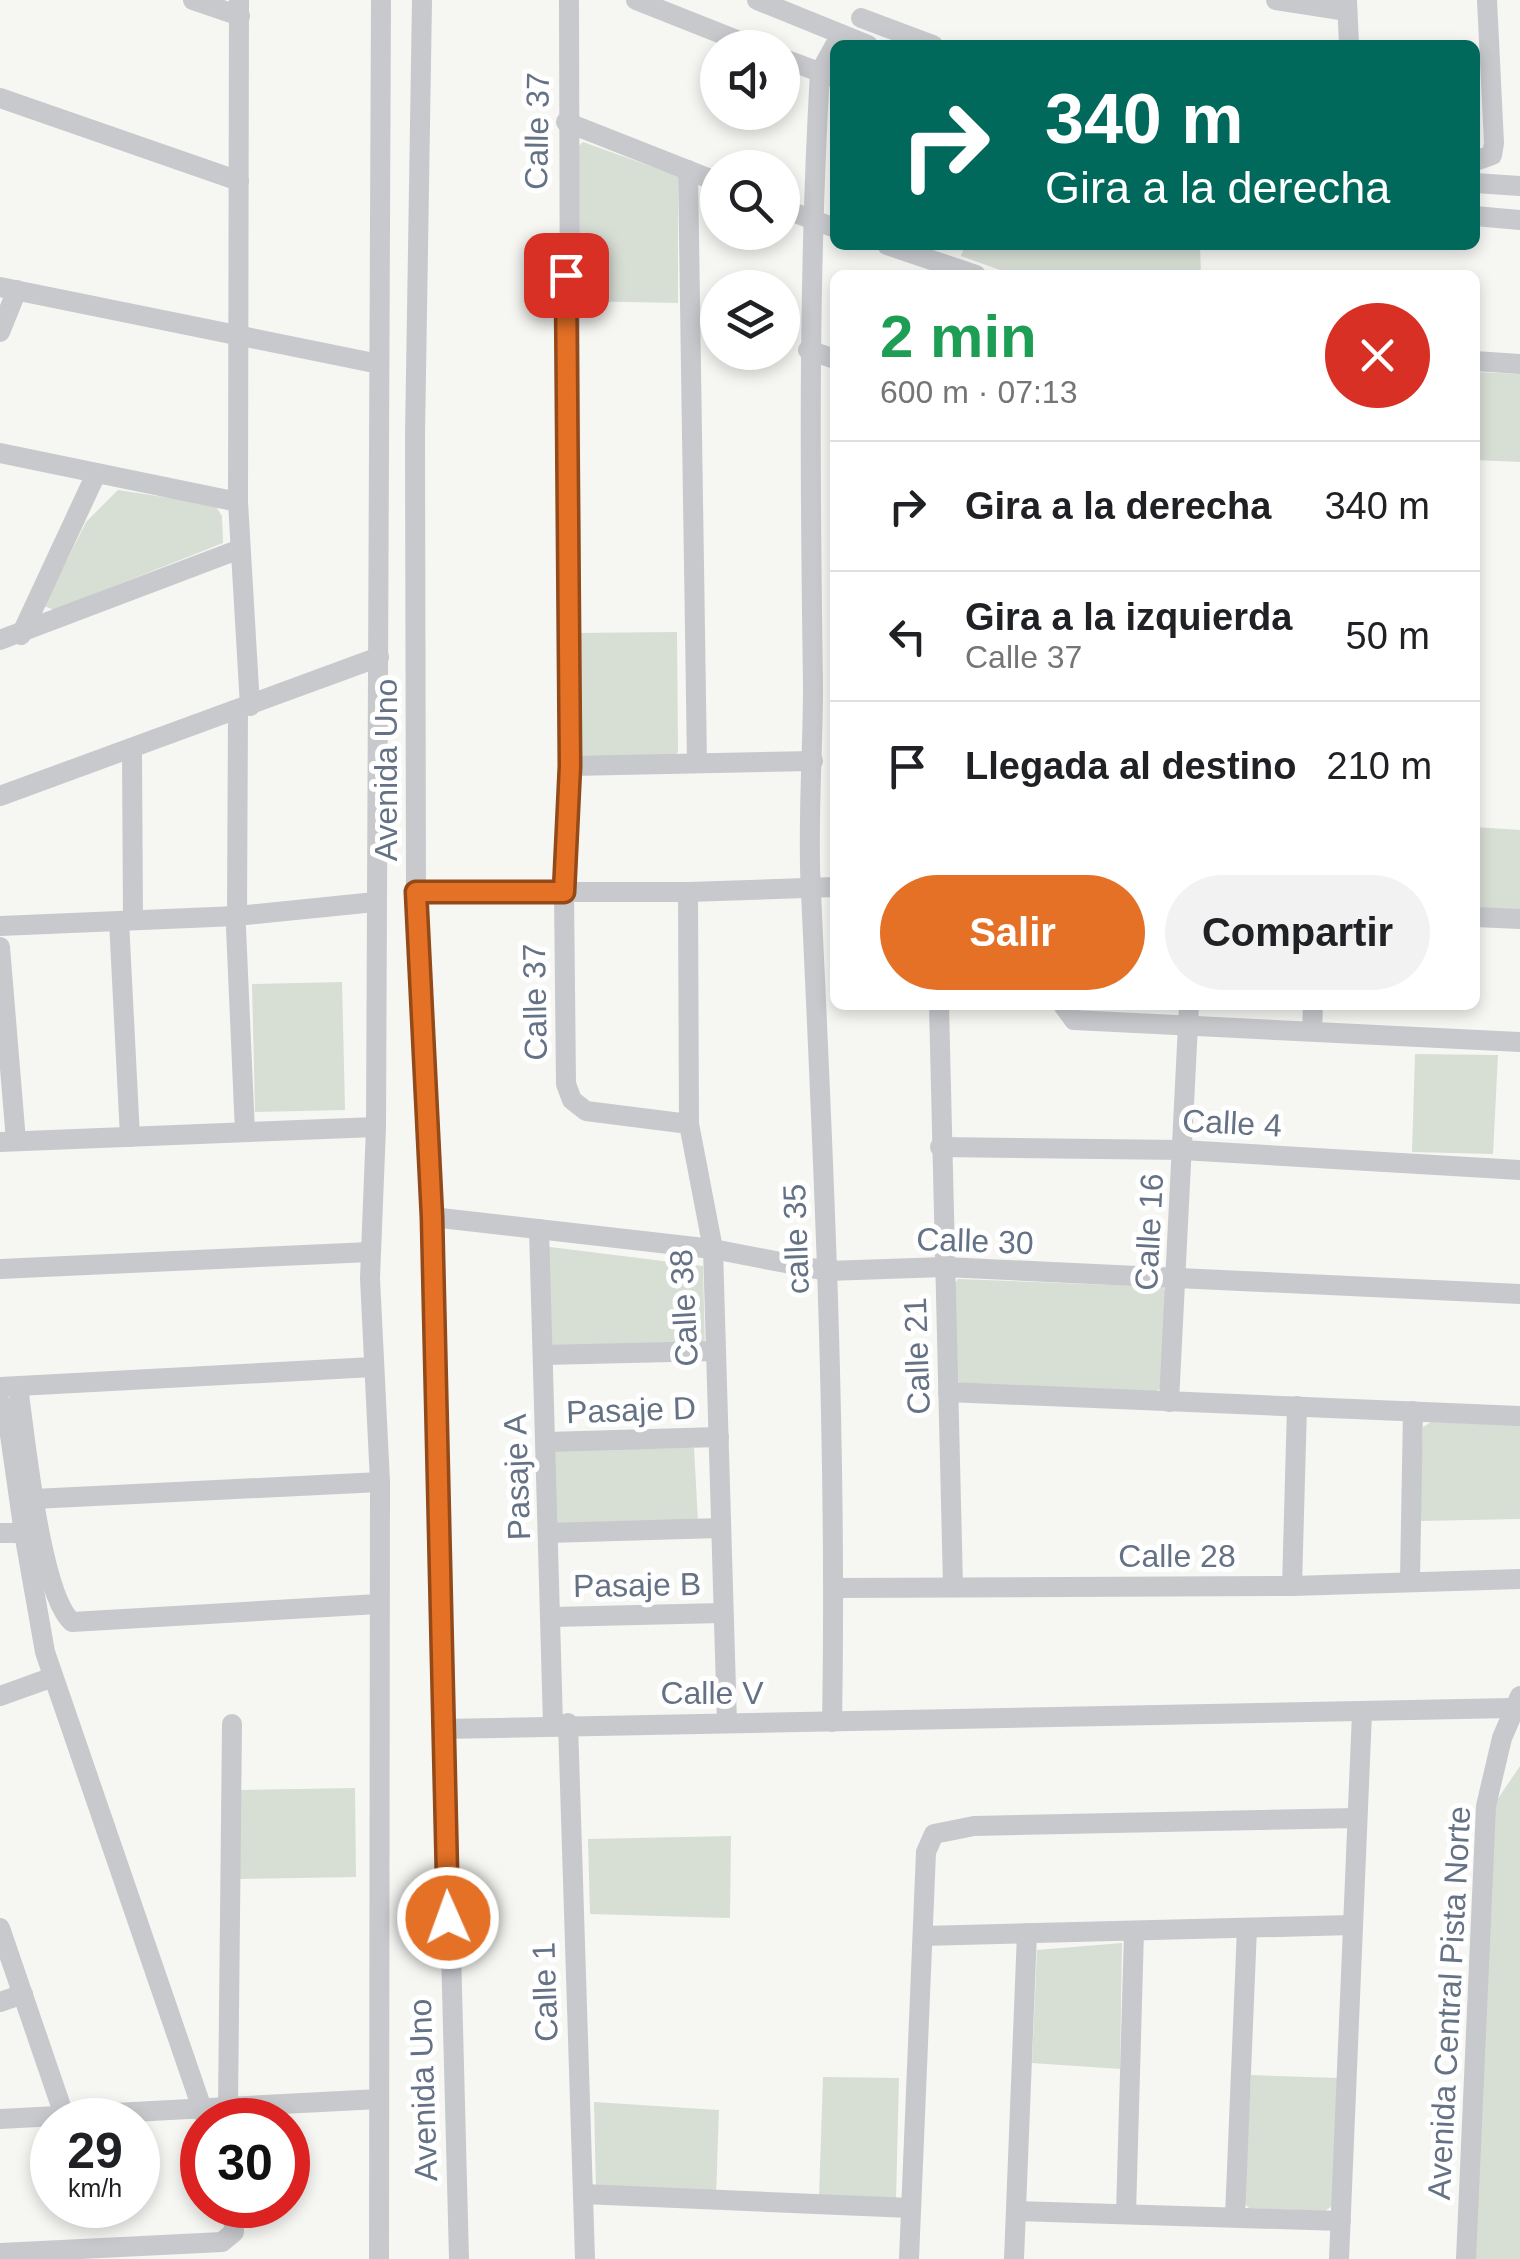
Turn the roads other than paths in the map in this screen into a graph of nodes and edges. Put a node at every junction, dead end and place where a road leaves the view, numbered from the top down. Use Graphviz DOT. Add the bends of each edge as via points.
graph roads {
  1 [pos="192,0"];
  2 [pos="381,0"];
  3 [pos="422,0"];
  4 [pos="569,0"];
  5 [pos="636,0"];
  6 [pos="757,0"];
  7 [pos="1276,0"];
  8 [pos="1488,0"];
  9 [pos="1347,5"];
  10 [pos="240,8"];
  11 [pos="864,9"];
  12 [pos="712,30"];
  13 [pos="836,40"];
  14 [pos="839,40"];
  15 [pos="923,40"];
  16 [pos="1349,40"];
  17 [pos="800,65"];
  18 [pos="828,75"];
  19 [pos="0,98"];
  20 [pos="566,122"];
  21 [pos="1480,160"];
  22 [pos="688,170"];
  23 [pos="700,175"];
  24 [pos="239,181"];
  25 [pos="1480,182"];
  26 [pos="1520,186"];
  27 [pos="800,215"];
  28 [pos="1480,216"];
  29 [pos="811,220"];
  30 [pos="1520,220"];
  31 [pos="830,226"];
  32 [pos="902,250"];
  33 [pos="961,270"];
  34 [pos="8,288"];
  35 [pos="0,332"];
  36 [pos="238,334"];
  37 [pos="808,350"];
  38 [pos="830,357"];
  39 [pos="1480,362"];
  40 [pos="379,364"];
  41 [pos="1520,364"];
  42 [pos="0,453"];
  43 [pos="96,474"];
  44 [pos="238,502"];
  45 [pos="240,550"];
  46 [pos="21,634"];
  47 [pos="0,640"];
  48 [pos="379,657"];
  49 [pos="244,708"];
  50 [pos="132,751"];
  51 [pos="814,760"];
  52 [pos="697,763"];
  53 [pos="570,766"];
  54 [pos="0,796"];
  55 [pos="830,887"];
  56 [pos="810,889"];
  57 [pos="416,892"];
  58 [pos="564,892"];
  59 [pos="688,892"];
  60 [pos="375,902"];
  61 [pos="1480,917"];
  62 [pos="1520,919"];
  63 [pos="126,920"];
  64 [pos="237,922"];
  65 [pos="0,926"];
  66 [pos="0,947"];
  67 [pos="939,1010"];
  68 [pos="1066,1010"];
  69 [pos="1314,1010"];
  70 [pos="1188,1015"];
  71 [pos="1312,1032"];
  72 [pos="1520,1042"];
  73 [pos="690,1124"];
  74 [pos="376,1127"];
  75 [pos="244,1132"];
  76 [pos="130,1136"];
  77 [pos="8,1141"];
  78 [pos="940,1147"];
  79 [pos="1182,1150"];
  80 [pos="1520,1170"];
  81 [pos="432,1217"];
  82 [pos="539,1229"];
  83 [pos="714,1249"];
  84 [pos="370,1252"];
  85 [pos="944,1267"];
  86 [pos="0,1269"];
  87 [pos="827,1270"];
  88 [pos="1177,1281"];
  89 [pos="1520,1294"];
  90 [pos="716,1350"];
  91 [pos="543,1355"];
  92 [pos="374,1368"];
  93 [pos="9,1387"];
  94 [pos="948,1392"];
  95 [pos="0,1402"];
  96 [pos="1169,1402"];
  97 [pos="1297,1406"];
  98 [pos="1413,1411"];
  99 [pos="1520,1416"];
  100 [pos="718,1437"];
  101 [pos="546,1442"];
  102 [pos="380,1482"];
  103 [pos="34,1499"];
  104 [pos="721,1528"];
  105 [pos="0,1533"];
  106 [pos="24,1533"];
  107 [pos="548,1533"];
  108 [pos="41,1579"];
  109 [pos="1410,1580"];
  110 [pos="1520,1580"];
  111 [pos="953,1586"];
  112 [pos="1292,1586"];
  113 [pos="835,1588"];
  114 [pos="378,1604"];
  115 [pos="723,1613"];
  116 [pos="552,1617"];
  117 [pos="54,1677"];
  118 [pos="0,1696"];
  119 [pos="1516,1702"];
  120 [pos="1362,1713"];
  121 [pos="832,1722"];
  122 [pos="727,1723"];
  123 [pos="232,1724"];
  124 [pos="560,1724"];
  125 [pos="442,1729"];
  126 [pos="1520,1756"];
  127 [pos="1496,1763"];
  128 [pos="1357,1818"];
  129 [pos="1353,1925"];
  130 [pos="0,1928"];
  131 [pos="1246,1928"];
  132 [pos="1134,1931"];
  133 [pos="1027,1933"];
  134 [pos="923,1936"];
  135 [pos="22,1994"];
  136 [pos="0,2002"];
  137 [pos="58,2098"];
  138 [pos="199,2098"];
  139 [pos="228,2098"];
  140 [pos="378,2099"];
  141 [pos="310,2103"];
  142 [pos="30,2117"];
  143 [pos="0,2119"];
  144 [pos="583,2194"];
  145 [pos="910,2208"];
  146 [pos="1016,2210"];
  147 [pos="1126,2214"];
  148 [pos="1234,2217"];
  149 [pos="1341,2220"];
  150 [pos="234,2228"];
  151 [pos="0,2253"];
  152 [pos="380,2259"];
  153 [pos="459,2259"];
  154 [pos="585,2259"];
  155 [pos="909,2259"];
  156 [pos="1014,2259"];
  157 [pos="1340,2259"];
  158 [pos="1466,2259"];
  1 -- 10 [label="street"];
  2 -- 40 [label="street, Avenida Uno"];
  3 -- 57 [label="street, Avenida Uno"];
  4 -- 20 [label="street, Calle 37"];
  5 -- 12 [label="street"];
  6 -- 13 [label="street"];
  7 -- 9 [label="street"];
  8 -- 21 [label="street" via="1494,143 1492,156"];
  9 -- 16 [label="street"];
  10 -- 24 [label="street"];
  11 -- 14 [label="street"];
  11 -- 15 [label="street"];
  17 -- 18 [label="street"];
  18 -- 29 [label="street, calle 35"];
  19 -- 24 [label="street"];
  20 -- 22 [label="street"];
  20 -- 53 [label="street, Calle 37"];
  22 -- 23 [label="street"];
  22 -- 52 [label="street"];
  24 -- 36 [label="street"];
  25 -- 26 [label="street"];
  27 -- 29 [label="street"];
  28 -- 30 [label="street"];
  29 -- 31 [label="street"];
  29 -- 37 [label="street, calle 35"];
  32 -- 33 [label="street"];
  34 -- 35 [label="street"];
  34 -- 36 [label="street"];
  36 -- 40 [label="street"];
  36 -- 44 [label="street"];
  37 -- 38 [label="street"];
  37 -- 51 [label="street, calle 35"];
  39 -- 41 [label="street"];
  40 -- 48 [label="street, Avenida Uno"];
  42 -- 43 [label="street"];
  43 -- 44 [label="street"];
  43 -- 46 [label="street"];
  44 -- 45 [label="street"];
  45 -- 46 [label="street"];
  45 -- 49 [label="street"];
  46 -- 47 [label="street"];
  48 -- 49 [label="street"];
  48 -- 60 [label="street, Avenida Uno"];
  49 -- 50 [label="street"];
  49 -- 64 [label="street"];
  50 -- 54 [label="street"];
  50 -- 63 [label="street"];
  51 -- 52 [label="street"];
  51 -- 56 [label="street, calle 35"];
  52 -- 53 [label="street"];
  53 -- 58 [label="street, Calle 37"];
  55 -- 56 [label="street"];
  56 -- 59 [label="street"];
  56 -- 87 [label="street, calle 35"];
  57 -- 58 [label="street"];
  57 -- 81 [label="street, Avenida Uno"];
  58 -- 59 [label="street"];
  58 -- 73 [label="street, Calle 37" via="566,1084 572,1100 586,1110"];
  59 -- 73 [label="street, Calle 38"];
  60 -- 64 [label="street"];
  60 -- 74 [label="street, Avenida Uno"];
  61 -- 62 [label="street"];
  63 -- 64 [label="street"];
  63 -- 65 [label="street"];
  63 -- 76 [label="street"];
  64 -- 75 [label="street"];
  66 -- 77 [label="street"];
  67 -- 78 [label="street, Calle 21"];
  68 -- 70 [label="street" via="1074,1020"];
  69 -- 71 [label="street"];
  70 -- 71 [label="street"];
  70 -- 79 [label="street, Calle 16"];
  71 -- 72 [label="street"];
  73 -- 83 [label="street, Calle 38"];
  74 -- 75 [label="street"];
  74 -- 84 [label="street, Avenida Uno"];
  75 -- 76 [label="street"];
  76 -- 77 [label="street"];
  78 -- 79 [label="street, Calle 4"];
  78 -- 85 [label="street, Calle 21"];
  79 -- 80 [label="street, Calle 4"];
  79 -- 88 [label="street, Calle 16"];
  81 -- 82 [label="street, Calle 30"];
  81 -- 125 [label="street, Avenida Uno"];
  82 -- 83 [label="street, Calle 30"];
  82 -- 91 [label="street, Pasaje A"];
  83 -- 87 [label="street, Calle 30"];
  83 -- 90 [label="street, Calle 38"];
  84 -- 86 [label="street"];
  84 -- 92 [label="street, Avenida Uno"];
  85 -- 87 [label="street, Calle 30"];
  85 -- 88 [label="street, Calle 30"];
  85 -- 94 [label="street, Calle 21"];
  87 -- 113 [label="street, calle 35"];
  88 -- 89 [label="street, Calle 30"];
  88 -- 96 [label="street, Calle 16"];
  90 -- 91 [label="street"];
  90 -- 100 [label="street, Calle 38"];
  91 -- 101 [label="street, Pasaje A"];
  92 -- 93 [label="street"];
  92 -- 102 [label="street, Avenida Uno"];
  93 -- 103 [label="street"];
  94 -- 96 [label="street"];
  94 -- 111 [label="street, Calle 21"];
  95 -- 106 [label="street"];
  96 -- 97 [label="street"];
  97 -- 98 [label="street"];
  97 -- 112 [label="street"];
  98 -- 99 [label="street"];
  98 -- 109 [label="street"];
  100 -- 101 [label="street, Pasaje D"];
  100 -- 104 [label="street, Calle 38"];
  101 -- 107 [label="street, Pasaje A"];
  102 -- 103 [label="street"];
  102 -- 114 [label="street, Avenida Uno"];
  103 -- 108 [label="street"];
  104 -- 107 [label="street"];
  104 -- 115 [label="street, Calle 38"];
  105 -- 106 [label="street"];
  106 -- 108 [label="street"];
  107 -- 116 [label="street, Pasaje A"];
  108 -- 114 [label="street" via="64,1614 82,1623"];
  108 -- 117 [label="street"];
  109 -- 110 [label="street, Calle 28"];
  109 -- 112 [label="street, Calle 28"];
  111 -- 112 [label="street, Calle 28"];
  111 -- 113 [label="street, Calle 28"];
  113 -- 121 [label="street"];
  114 -- 140 [label="street, Avenida Uno"];
  115 -- 116 [label="street, Pasaje B"];
  115 -- 122 [label="street, Calle 38"];
  116 -- 124 [label="street, Pasaje A"];
  117 -- 118 [label="street"];
  117 -- 138 [label="street"];
  119 -- 120 [label="street, Calle V"];
  119 -- 127 [label="street, Avenida Central Pista Norte"];
  120 -- 121 [label="street, Calle V"];
  120 -- 128 [label="street"];
  121 -- 122 [label="street, Calle V"];
  122 -- 124 [label="street, Calle V"];
  123 -- 139 [label="street"];
  124 -- 125 [label="street, Calle V"];
  124 -- 144 [label="street, Calle 1"];
  125 -- 153 [label="street, Avenida Uno"];
  126 -- 127 [label="street"];
  127 -- 158 [label="street, Avenida Central Pista Norte" via="1486,1806"];
  128 -- 129 [label="street"];
  128 -- 134 [label="street" via="942,1830 926,1852"];
  129 -- 131 [label="street"];
  129 -- 149 [label="street"];
  130 -- 135 [label="street"];
  131 -- 132 [label="street"];
  131 -- 148 [label="street"];
  132 -- 133 [label="street"];
  132 -- 147 [label="street"];
  133 -- 134 [label="street"];
  133 -- 146 [label="street"];
  134 -- 145 [label="street"];
  135 -- 136 [label="street"];
  135 -- 137 [label="street"];
  140 -- 141 [label="street"];
  140 -- 152 [label="street, Avenida Uno"];
  142 -- 143 [label="street"];
  144 -- 145 [label="street"];
  144 -- 154 [label="street, Calle 1"];
  145 -- 155 [label="street"];
  146 -- 147 [label="street"];
  146 -- 156 [label="street"];
  147 -- 148 [label="street"];
  148 -- 149 [label="street"];
  149 -- 157 [label="street"];
  150 -- 151 [label="street" via="222,2242"];
}
